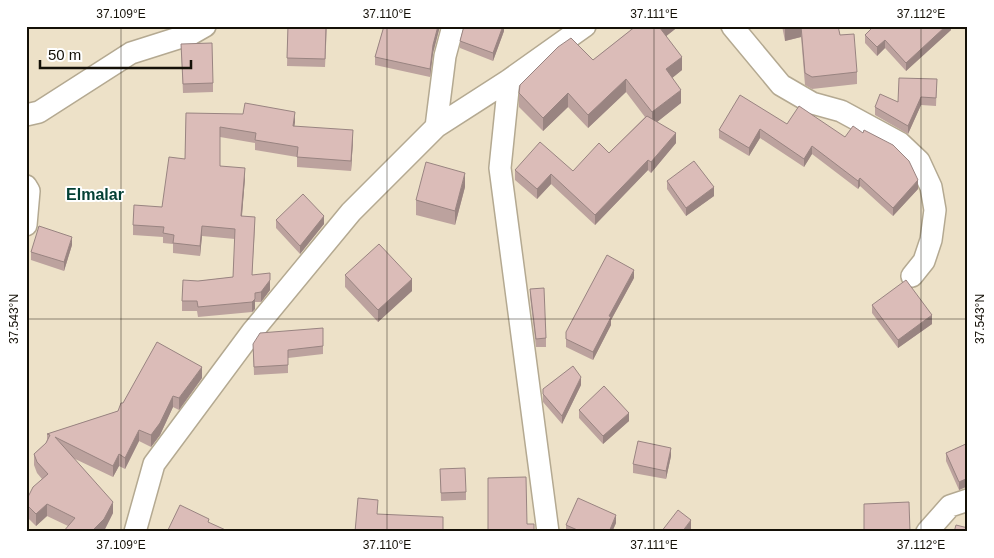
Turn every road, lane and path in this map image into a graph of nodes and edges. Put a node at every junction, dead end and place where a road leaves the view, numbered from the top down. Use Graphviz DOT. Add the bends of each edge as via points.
graph roads {
  1 [pos="205,26"];
  2 [pos="453,26"];
  3 [pos="585,26"];
  4 [pos="732,26"];
  5 [pos="509,80"];
  6 [pos="26,115"];
  7 [pos="436,127"];
  8 [pos="26,186"];
  9 [pos="26,225"];
  10 [pos="912,276"];
  11 [pos="968,500"];
  12 [pos="136,532"];
  13 [pos="548,532"];
  14 [pos="927,532"];
  1 -- 6 [label="street" via="191,34 131,53 39,112"];
  2 -- 7 [label="street" via="445,56"];
  3 -- 5 [label="street"];
  4 -- 10 [label="street" via="781,85 812,103 841,111 884,134 919,160 931,187 935,210 924,261"];
  5 -- 7 [label="street"];
  5 -- 13 [label="street" via="500,168"];
  7 -- 12 [label="street" via="351,212 252,332 154,464"];
  8 -- 9 [label="street" via="30,191"];
  11 -- 14 [label="street" via="950,506"];
}
